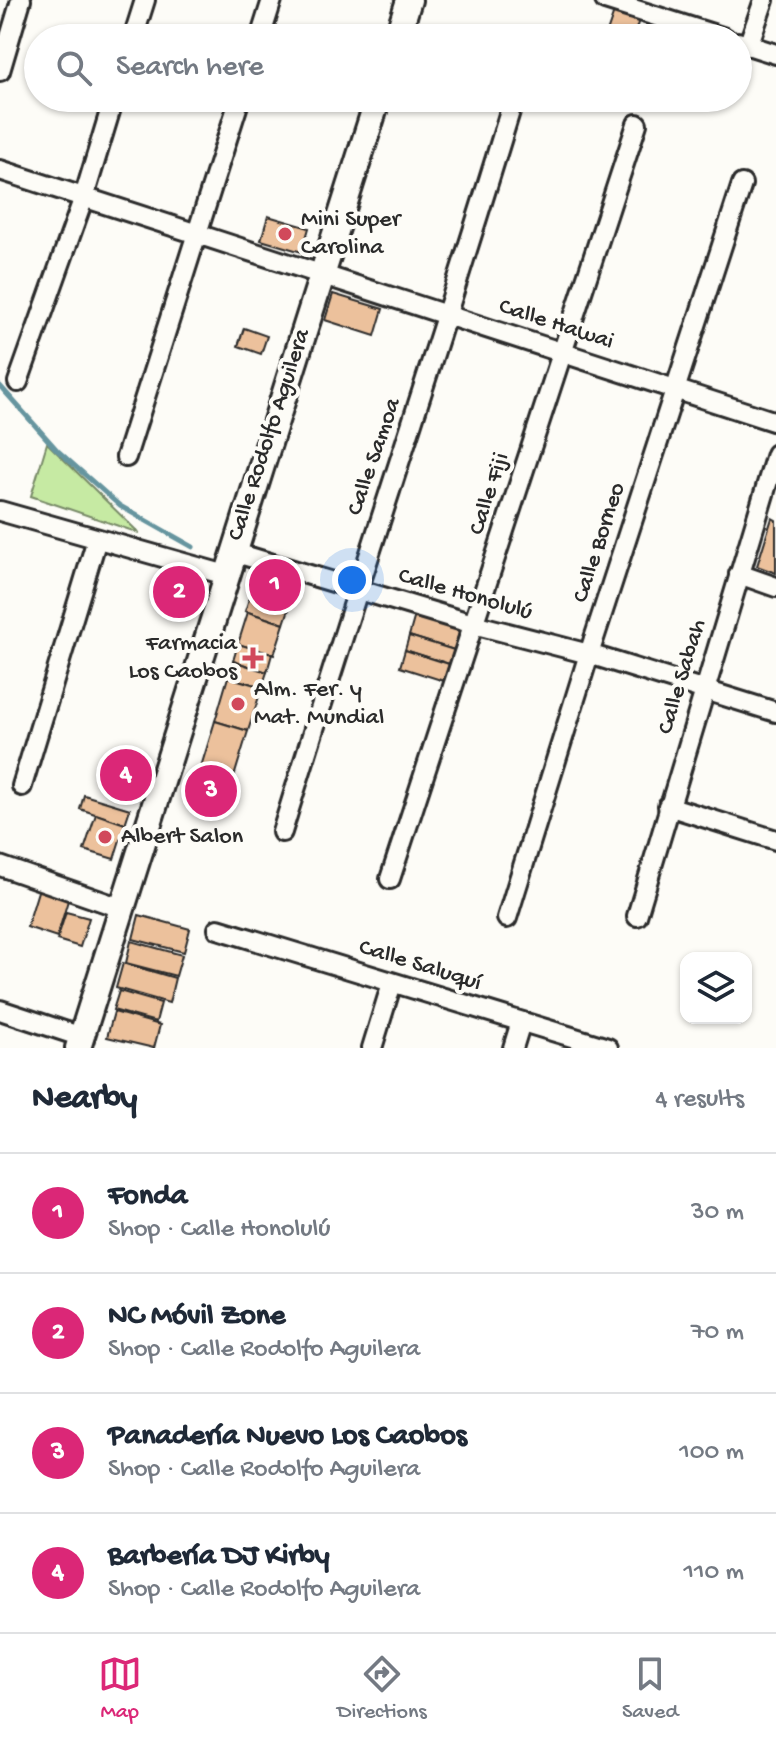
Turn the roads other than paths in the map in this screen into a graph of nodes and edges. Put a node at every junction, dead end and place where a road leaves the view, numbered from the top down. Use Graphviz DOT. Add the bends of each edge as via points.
graph roads {
  1 [pos="21,0"];
  2 [pos="145,0"];
  3 [pos="272,0"];
  4 [pos="409,0"];
  5 [pos="605,0"];
  6 [pos="764,0"];
  7 [pos="137,24"];
  8 [pos="264,24"];
  9 [pos="401,24"];
  10 [pos="681,24"];
  11 [pos="752,25"];
  12 [pos="752,47"];
  13 [pos="776,54"];
  14 [pos="0,71"];
  15 [pos="110,112"];
  16 [pos="235,112"];
  17 [pos="373,112"];
  18 [pos="510,112"];
  19 [pos="637,124"];
  20 [pos="0,170"];
  21 [pos="742,184"];
  22 [pos="84,197"];
  23 [pos="196,234"];
  24 [pos="321,274"];
  25 [pos="448,316"];
  26 [pos="560,352"];
  27 [pos="18,382"];
  28 [pos="675,389"];
  29 [pos="776,422"];
  30 [pos="126,457"];
  31 [pos="775,461"];
  32 [pos="0,511"];
  33 [pos="97,539"];
  34 [pos="230,563"];
  35 [pos="739,574"];
  36 [pos="776,587"];
  37 [pos="357,589"];
  38 [pos="473,624"];
  39 [pos="589,654"];
  40 [pos="705,689"];
  41 [pos="776,712"];
  42 [pos="22,786"];
  43 [pos="668,806"];
  44 [pos="282,832"];
  45 [pos="776,840"];
  46 [pos="0,866"];
  47 [pos="390,879"];
  48 [pos="121,908"];
  49 [pos="637,916"];
  50 [pos="507,918"];
  51 [pos="218,929"];
  52 [pos="392,983"];
  53 [pos="0,1010"];
  54 [pos="521,1022"];
  55 [pos="80,1042"];
  56 [pos="372,1048"];
  57 [pos="513,1048"];
  58 [pos="608,1048"];
  1 -- 14 [label="street"];
  2 -- 7 [label="street"];
  3 -- 8 [label="street"];
  4 -- 9 [label="street"];
  5 -- 10 [label="street"];
  6 -- 11 [label="street"];
  12 -- 13 [label="street"];
  15 -- 22 [label="street"];
  16 -- 23 [label="street"];
  17 -- 24 [label="street, Calle Rodolfo Aguilera"];
  18 -- 25 [label="street, Calle Samoa"];
  19 -- 26 [label="street, Calle Fiji"];
  20 -- 22 [label="street, Calle Hawai"];
  21 -- 28 [label="street, Calle Borneo"];
  22 -- 23 [label="street, Calle Hawai"];
  22 -- 27 [label="street"];
  23 -- 24 [label="street, Calle Hawai"];
  23 -- 30 [label="street"];
  24 -- 25 [label="street, Calle Hawai"];
  24 -- 34 [label="street, Calle Rodolfo Aguilera"];
  25 -- 26 [label="street, Calle Hawai"];
  25 -- 37 [label="street, Calle Samoa"];
  26 -- 28 [label="street, Calle Hawai"];
  26 -- 38 [label="street, Calle Fiji"];
  28 -- 29 [label="street, Calle Hawai"];
  28 -- 39 [label="street, Calle Borneo"];
  31 -- 35 [label="street, Calle Sabah"];
  32 -- 33 [label="street, Calle Honolulú"];
  33 -- 34 [label="street, Calle Honolulú"];
  33 -- 42 [label="street"];
  34 -- 37 [label="street, Calle Honolulú"];
  34 -- 48 [label="street, Calle Rodolfo Aguilera"];
  35 -- 36 [label="street"];
  35 -- 40 [label="street, Calle Sabah"];
  37 -- 38 [label="street, Calle Honolulú"];
  37 -- 44 [label="street, Calle Samoa"];
  38 -- 39 [label="street, Calle Honolulú"];
  38 -- 47 [label="street, Calle Fiji"];
  39 -- 40 [label="street, Calle Honolulú"];
  39 -- 50 [label="street, Calle Borneo"];
  40 -- 41 [label="street, Calle Honolulú"];
  40 -- 43 [label="street, Calle Sabah"];
  43 -- 45 [label="street"];
  43 -- 49 [label="street, Calle Sabah"];
  46 -- 48 [label="street"];
  48 -- 55 [label="street, Calle Rodolfo Aguilera"];
  51 -- 52 [label="street, Calle Saluquí"];
  52 -- 54 [label="street, Calle Saluquí"];
  52 -- 56 [label="street"];
  53 -- 55 [label="street"];
  54 -- 57 [label="street"];
  54 -- 58 [label="street, Calle Saluquí"];
}
